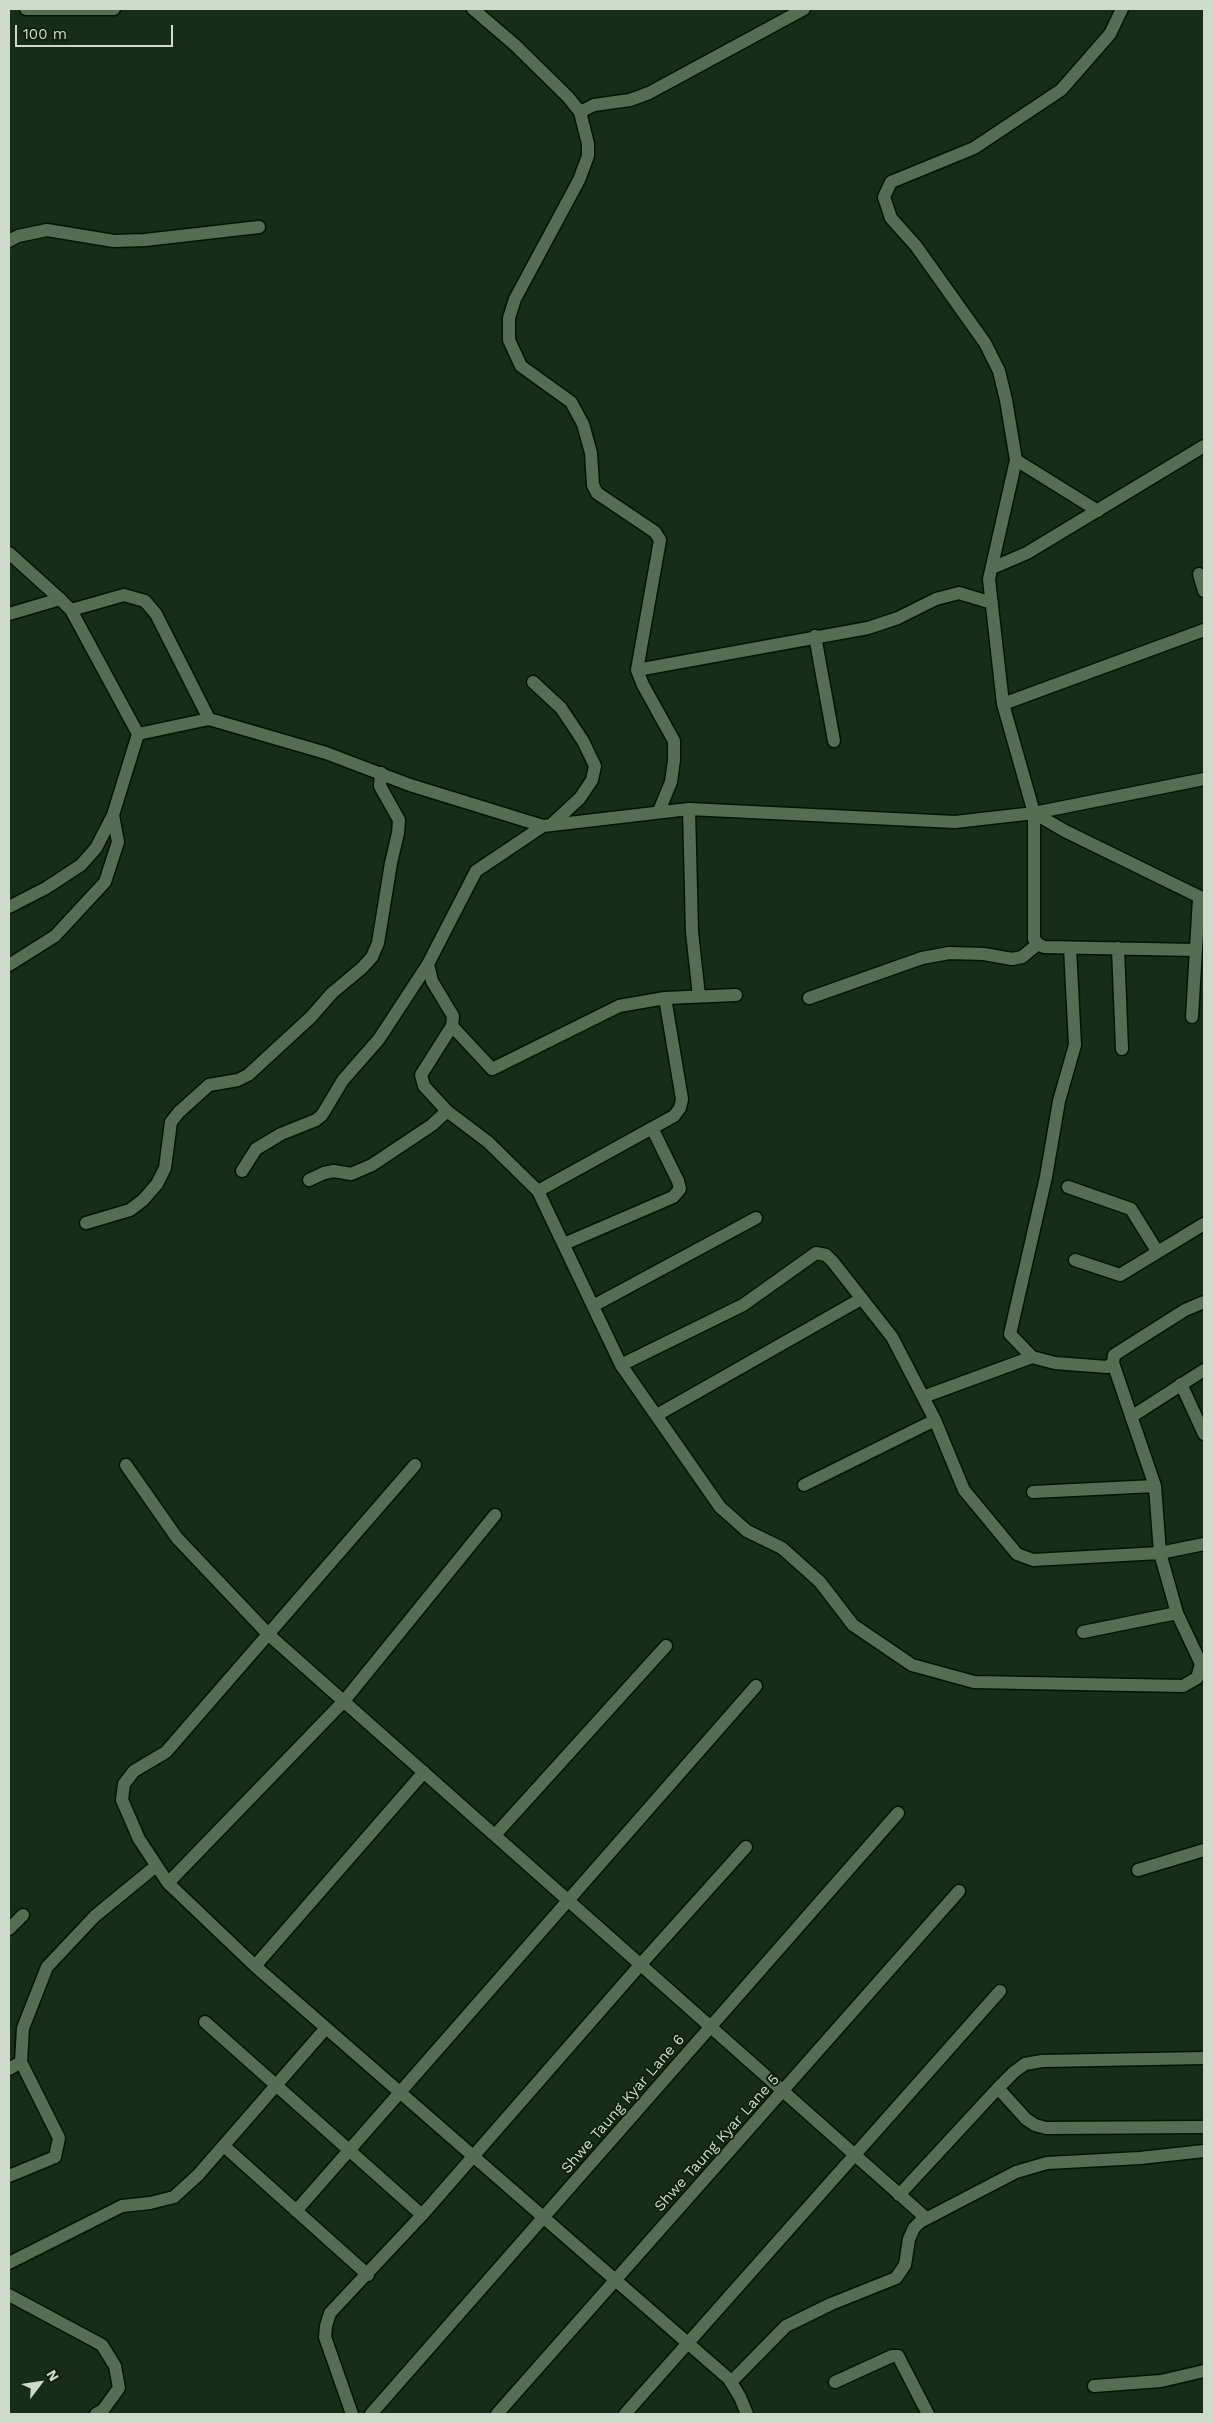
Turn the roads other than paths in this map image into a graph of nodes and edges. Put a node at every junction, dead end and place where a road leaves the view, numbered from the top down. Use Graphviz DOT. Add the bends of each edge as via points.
graph roads {
  1 [pos="26,9"];
  2 [pos="114,9"];
  3 [pos="473,9"];
  4 [pos="804,9"];
  5 [pos="1122,9"];
  6 [pos="580,112"];
  7 [pos="259,227"];
  8 [pos="9,241"];
  9 [pos="1204,446"];
  10 [pos="1016,460"];
  11 [pos="1098,511"];
  12 [pos="9,553"];
  13 [pos="992,568"];
  14 [pos="1200,574"];
  15 [pos="1204,591"];
  16 [pos="60,598"];
  17 [pos="992,603"];
  18 [pos="72,610"];
  19 [pos="9,614"];
  20 [pos="1204,630"];
  21 [pos="816,636"];
  22 [pos="637,670"];
  23 [pos="533,682"];
  24 [pos="1003,704"];
  25 [pos="209,719"];
  26 [pos="138,734"];
  27 [pos="834,741"];
  28 [pos="381,773"];
  29 [pos="1204,779"];
  30 [pos="689,809"];
  31 [pos="659,811"];
  32 [pos="1034,813"];
  33 [pos="113,815"];
  34 [pos="548,825"];
  35 [pos="1202,899"];
  36 [pos="9,907"];
  37 [pos="1038,944"];
  38 [pos="1070,948"];
  39 [pos="1118,948"];
  40 [pos="1195,950"];
  41 [pos="428,964"];
  42 [pos="9,965"];
  43 [pos="736,995"];
  44 [pos="699,996"];
  45 [pos="665,998"];
  46 [pos="809,998"];
  47 [pos="1192,1016"];
  48 [pos="452,1026"];
  49 [pos="1122,1049"];
  50 [pos="447,1111"];
  51 [pos="652,1128"];
  52 [pos="242,1171"];
  53 [pos="309,1180"];
  54 [pos="1068,1187"];
  55 [pos="538,1191"];
  56 [pos="756,1218"];
  57 [pos="86,1223"];
  58 [pos="1204,1224"];
  59 [pos="564,1244"];
  60 [pos="1157,1251"];
  61 [pos="1075,1260"];
  62 [pos="861,1299"];
  63 [pos="1204,1302"];
  64 [pos="593,1306"];
  65 [pos="1032,1357"];
  66 [pos="1113,1363"];
  67 [pos="621,1365"];
  68 [pos="1204,1370"];
  69 [pos="1181,1384"];
  70 [pos="923,1396"];
  71 [pos="656,1416"];
  72 [pos="1131,1416"];
  73 [pos="935,1420"];
  74 [pos="1204,1434"];
  75 [pos="126,1465"];
  76 [pos="415,1465"];
  77 [pos="804,1485"];
  78 [pos="1155,1486"];
  79 [pos="1033,1492"];
  80 [pos="495,1515"];
  81 [pos="1204,1544"];
  82 [pos="1160,1553"];
  83 [pos="1178,1613"];
  84 [pos="1082,1632"];
  85 [pos="269,1635"];
  86 [pos="666,1646"];
  87 [pos="756,1686"];
  88 [pos="344,1702"];
  89 [pos="424,1772"];
  90 [pos="898,1813"];
  91 [pos="495,1835"];
  92 [pos="746,1847"];
  93 [pos="1204,1850"];
  94 [pos="156,1866"];
  95 [pos="1138,1870"];
  96 [pos="168,1883"];
  97 [pos="959,1892"];
  98 [pos="568,1899"];
  99 [pos="23,1915"];
  100 [pos="9,1928"];
  101 [pos="641,1964"];
  102 [pos="256,1966"];
  103 [pos="1000,1991"];
  104 [pos="205,2022"];
  105 [pos="712,2027"];
  106 [pos="326,2028"];
  107 [pos="1204,2058"];
  108 [pos="21,2062"];
  109 [pos="9,2069"];
  110 [pos="275,2086"];
  111 [pos="998,2088"];
  112 [pos="784,2091"];
  113 [pos="400,2093"];
  114 [pos="1204,2126"];
  115 [pos="224,2146"];
  116 [pos="349,2151"];
  117 [pos="1204,2151"];
  118 [pos="856,2155"];
  119 [pos="472,2157"];
  120 [pos="9,2176"];
  121 [pos="900,2195"];
  122 [pos="296,2211"];
  123 [pos="422,2215"];
  124 [pos="926,2218"];
  125 [pos="544,2219"];
  126 [pos="9,2264"];
  127 [pos="368,2275"];
  128 [pos="616,2281"];
  129 [pos="9,2295"];
  130 [pos="687,2343"];
  131 [pos="1204,2371"];
  132 [pos="731,2382"];
  133 [pos="835,2382"];
  134 [pos="1094,2386"];
  135 [pos="96,2414"];
  136 [pos="352,2414"];
  137 [pos="371,2414"];
  138 [pos="497,2414"];
  139 [pos="625,2414"];
  140 [pos="747,2414"];
  141 [pos="927,2414"];
  1 -- 2 [label="street"];
  3 -- 6 [label="street" via="515,45"];
  4 -- 6 [label="street" via="649,93 630,100 594,105"];
  5 -- 10 [label="street" via="1110,34 1061,90 974,148 891,182 884,197 891,218 916,246 985,343 999,371"];
  6 -- 22 [label="street" via="588,156 579,180 515,299 508,318 509,340 521,366 571,402 583,424 597,493 655,532 660,540"];
  7 -- 8 [label="street" via="145,240 114,240 46,230"];
  9 -- 11 [label="street"];
  10 -- 11 [label="street"];
  10 -- 13 [label="street"];
  11 -- 13 [label="street" via="1027,553"];
  12 -- 16 [label="street"];
  13 -- 17 [label="street" via="989,579"];
  14 -- 15 [label="street"];
  16 -- 18 [label="street"];
  16 -- 19 [label="street"];
  17 -- 21 [label="street" via="959,593 936,599 898,618 868,628"];
  17 -- 24 [label="street"];
  18 -- 25 [label="street" via="124,595 145,601 156,614"];
  18 -- 26 [label="street"];
  20 -- 24 [label="street"];
  21 -- 22 [label="street"];
  21 -- 27 [label="street"];
  22 -- 31 [label="street" via="674,741 670,782"];
  23 -- 34 [label="street" via="561,708 596,766 592,780 580,798"];
  24 -- 32 [label="street"];
  25 -- 26 [label="street"];
  25 -- 28 [label="street" via="326,752"];
  26 -- 33 [label="street"];
  28 -- 34 [label="street" via="410,785"];
  28 -- 57 [label="street" via="380,786 399,820 378,943 372,957 256,1069 238,1080 209,1085 179,1112 171,1122 165,1168 158,1184 144,1200 130,1210"];
  29 -- 32 [label="street"];
  30 -- 31 [label="street"];
  30 -- 32 [label="street" via="955,822"];
  30 -- 44 [label="street" via="692,932"];
  31 -- 34 [label="street"];
  32 -- 35 [label="street"];
  32 -- 37 [label="street" via="1034,939"];
  33 -- 36 [label="street" via="96,848 81,865"];
  33 -- 42 [label="street" via="118,842 105,882 55,936"];
  34 -- 41 [label="street" via="476,871"];
  35 -- 40 [label="street"];
  37 -- 38 [label="street"];
  37 -- 46 [label="street" via="1022,957 949,953 922,958"];
  38 -- 39 [label="street"];
  38 -- 65 [label="street" via="1075,1045 1059,1101 1046,1177 1010,1334"];
  39 -- 40 [label="street"];
  39 -- 49 [label="street"];
  40 -- 47 [label="street"];
  41 -- 48 [label="street" via="432,981 453,1016"];
  41 -- 52 [label="street" via="380,1039 343,1080 322,1115 256,1149"];
  43 -- 44 [label="street"];
  44 -- 45 [label="street"];
  45 -- 48 [label="street" via="619,1006 492,1069"];
  45 -- 51 [label="street" via="682,1098 674,1116"];
  48 -- 50 [label="street" via="421,1075 424,1086"];
  50 -- 53 [label="street" via="432,1125 372,1165 351,1174 329,1172"];
  50 -- 55 [label="street" via="488,1142"];
  51 -- 55 [label="street"];
  51 -- 59 [label="street" via="680,1190 673,1198"];
  54 -- 60 [label="street" via="1131,1209"];
  55 -- 59 [label="street"];
  56 -- 64 [label="street"];
  58 -- 60 [label="street"];
  59 -- 64 [label="street"];
  60 -- 61 [label="street" via="1120,1275"];
  62 -- 67 [label="street" via="833,1262 826,1255 816,1253 743,1305"];
  62 -- 70 [label="street" via="892,1337"];
  62 -- 71 [label="street"];
  63 -- 66 [label="street" via="1185,1310 1114,1355"];
  64 -- 67 [label="street"];
  65 -- 66 [label="street" via="1055,1363 1106,1367"];
  65 -- 70 [label="street"];
  66 -- 72 [label="street"];
  67 -- 71 [label="street"];
  68 -- 69 [label="street"];
  69 -- 72 [label="street"];
  69 -- 74 [label="street"];
  70 -- 73 [label="street"];
  71 -- 83 [label="street" via="720,1507 747,1531 782,1548 820,1582 853,1625 912,1665 974,1682 1183,1686 1197,1678 1201,1664"];
  72 -- 78 [label="street"];
  73 -- 77 [label="street"];
  73 -- 82 [label="street" via="964,1490 1017,1554 1033,1560"];
  75 -- 85 [label="street" via="177,1538"];
  76 -- 85 [label="street"];
  78 -- 79 [label="street"];
  78 -- 82 [label="street"];
  80 -- 88 [label="street"];
  81 -- 82 [label="street"];
  82 -- 83 [label="street"];
  83 -- 84 [label="street"];
  85 -- 88 [label="street"];
  85 -- 94 [label="street" via="166,1752 134,1771 124,1784 122,1800 139,1839"];
  86 -- 91 [label="street"];
  87 -- 98 [label="street"];
  88 -- 89 [label="street"];
  88 -- 96 [label="street"];
  89 -- 91 [label="street"];
  89 -- 102 [label="street"];
  90 -- 105 [label="street, Shwe Taung Kyar Lane 6"];
  91 -- 98 [label="street"];
  92 -- 101 [label="street"];
  93 -- 95 [label="street"];
  94 -- 96 [label="street"];
  94 -- 108 [label="street" via="95,1916 47,1967 22,2028"];
  96 -- 102 [label="street"];
  97 -- 112 [label="street, Shwe Taung Kyar Lane 5"];
  98 -- 101 [label="street"];
  98 -- 113 [label="street"];
  99 -- 100 [label="street"];
  101 -- 105 [label="street"];
  101 -- 119 [label="street"];
  102 -- 106 [label="street"];
  103 -- 118 [label="street"];
  104 -- 110 [label="street"];
  105 -- 112 [label="street"];
  105 -- 125 [label="street, Shwe Taung Kyar Lane 6"];
  106 -- 110 [label="street"];
  106 -- 113 [label="street"];
  107 -- 111 [label="street" via="1042,2061 1025,2064"];
  108 -- 109 [label="street"];
  108 -- 120 [label="street" via="59,2138 55,2157"];
  110 -- 115 [label="street"];
  110 -- 116 [label="street"];
  111 -- 114 [label="street" via="1035,2126"];
  111 -- 121 [label="street"];
  112 -- 118 [label="street"];
  112 -- 128 [label="street, Shwe Taung Kyar Lane 5"];
  113 -- 116 [label="street"];
  113 -- 119 [label="street"];
  115 -- 122 [label="street"];
  115 -- 126 [label="street" via="174,2197 122,2206"];
  116 -- 122 [label="street"];
  116 -- 123 [label="street"];
  117 -- 124 [label="street" via="1038,2164"];
  118 -- 121 [label="street"];
  118 -- 130 [label="street"];
  119 -- 123 [label="street"];
  119 -- 125 [label="street"];
  121 -- 124 [label="street"];
  122 -- 127 [label="street"];
  123 -- 127 [label="street"];
  124 -- 132 [label="street" via="914,2228 905,2265 896,2278 786,2326"];
  125 -- 128 [label="street"];
  125 -- 137 [label="street, Shwe Taung Kyar Lane 6"];
  127 -- 136 [label="street" via="330,2313 326,2326 325,2337"];
  128 -- 130 [label="street"];
  128 -- 138 [label="street, Shwe Taung Kyar Lane 5"];
  129 -- 135 [label="street" via="102,2345 115,2366 119,2388 103,2410"];
  130 -- 132 [label="street"];
  130 -- 139 [label="street"];
  131 -- 134 [label="street" via="1161,2381"];
  132 -- 140 [label="street"];
  133 -- 141 [label="street" via="898,2356"];
}
